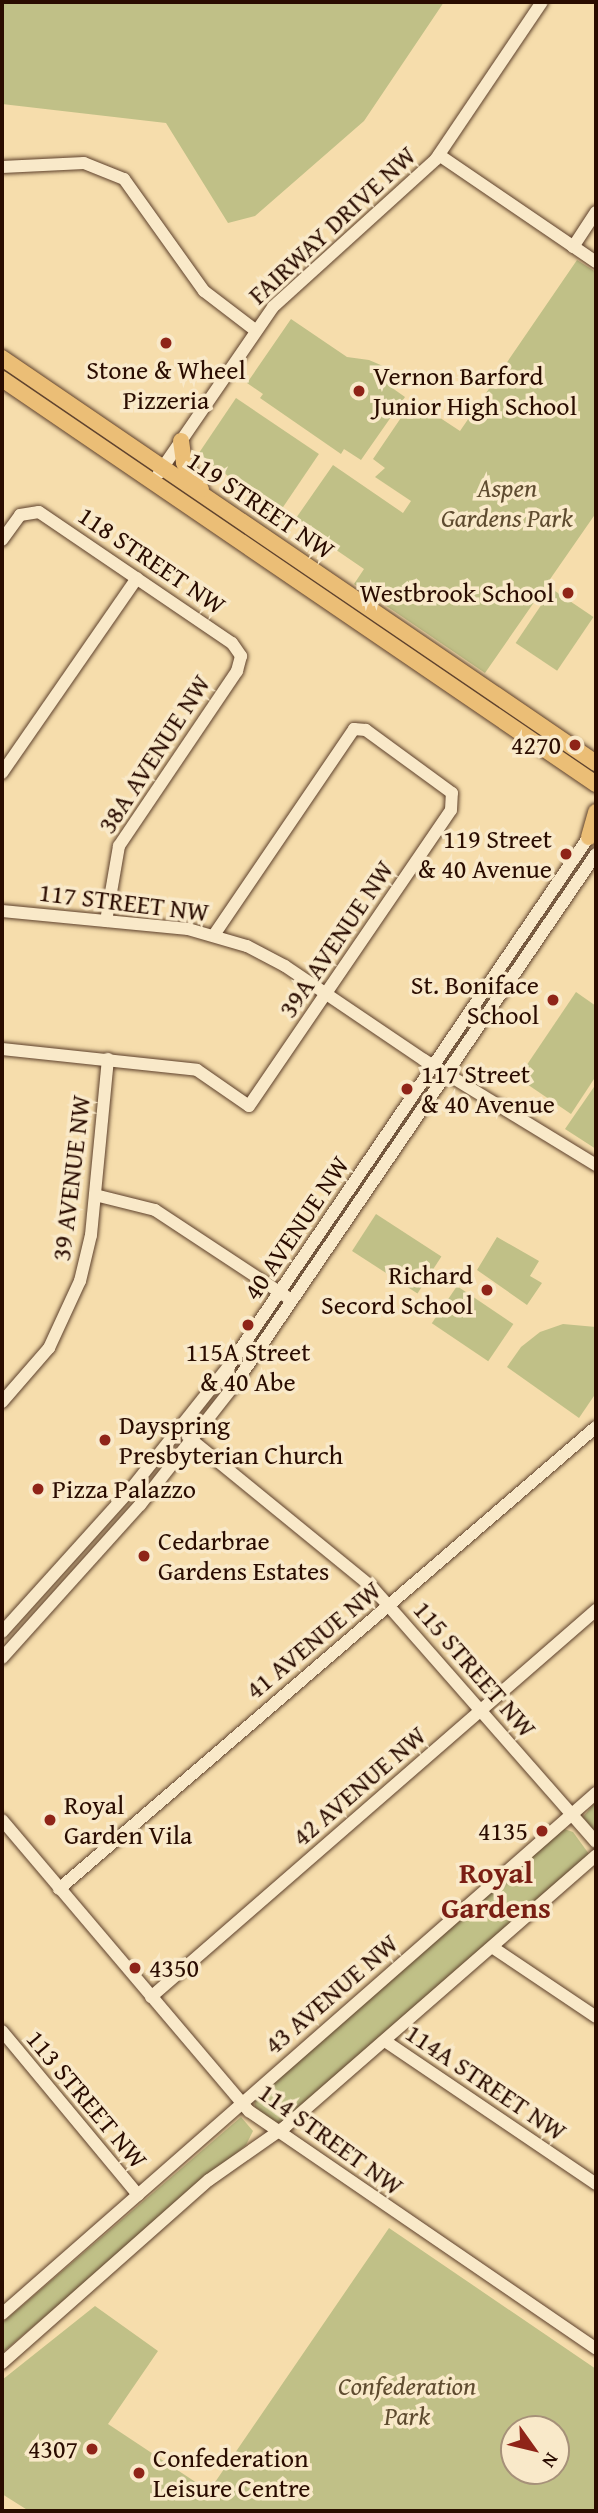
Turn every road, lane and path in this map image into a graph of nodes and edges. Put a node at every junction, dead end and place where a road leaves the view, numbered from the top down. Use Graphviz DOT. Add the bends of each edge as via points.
graph roads {
  1 [pos="542,2"];
  2 [pos="439,155"];
  3 [pos="2,167"];
  4 [pos="596,212"];
  5 [pos="573,247"];
  6 [pos="596,262"];
  7 [pos="255,330"];
  8 [pos="2,358"];
  9 [pos="2,379"];
  10 [pos="181,441"];
  11 [pos="163,467"];
  12 [pos="153,482"];
  13 [pos="206,497"];
  14 [pos="2,540"];
  15 [pos="137,578"];
  16 [pos="241,656"];
  17 [pos="596,763"];
  18 [pos="2,773"];
  19 [pos="594,783"];
  20 [pos="596,803"];
  21 [pos="596,812"];
  22 [pos="593,831"];
  23 [pos="596,854"];
  24 [pos="2,911"];
  25 [pos="106,921"];
  26 [pos="214,935"];
  27 [pos="326,994"];
  28 [pos="2,1049"];
  29 [pos="108,1059"];
  30 [pos="434,1065"];
  31 [pos="447,1073"];
  32 [pos="596,1165"];
  33 [pos="96,1195"];
  34 [pos="280,1293"];
  35 [pos="293,1301"];
  36 [pos="2,1402"];
  37 [pos="596,1427"];
  38 [pos="179,1430"];
  39 [pos="193,1441"];
  40 [pos="390,1605"];
  41 [pos="596,1609"];
  42 [pos="2,1632"];
  43 [pos="2,1658"];
  44 [pos="481,1710"];
  45 [pos="596,1793"];
  46 [pos="572,1814"];
  47 [pos="2,1820"];
  48 [pos="596,1842"];
  49 [pos="596,1856"];
  50 [pos="59,1889"];
  51 [pos="492,1947"];
  52 [pos="151,1997"];
  53 [pos="596,2017"];
  54 [pos="2,2031"];
  55 [pos="385,2041"];
  56 [pos="241,2103"];
  57 [pos="275,2132"];
  58 [pos="596,2184"];
  59 [pos="138,2195"];
  60 [pos="2,2314"];
  61 [pos="596,2349"];
  62 [pos="2,2363"];
  1 -- 2 [label="street, FAIRWAY DRIVE NW"];
  2 -- 5 [label="street"];
  2 -- 7 [label="street, FAIRWAY DRIVE NW" via="284,295"];
  3 -- 7 [label="street" via="84,163 124,179 204,291"];
  4 -- 5 [label="street"];
  5 -- 6 [label="street"];
  7 -- 10 [label="street, FAIRWAY DRIVE NW"];
  8 -- 11 [label="main road, 119 STREET NW"];
  9 -- 12 [label="main road, 119 STREET NW"];
  10 -- 11 [label="street, FAIRWAY DRIVE NW"];
  10 -- 13 [label="main road" via="184,463"];
  11 -- 12 [label="street, FAIRWAY DRIVE NW"];
  11 -- 13 [label="main road, 119 STREET NW"];
  12 -- 19 [label="main road, 119 STREET NW"];
  13 -- 17 [label="main road, 119 STREET NW"];
  14 -- 15 [label="street, 118 STREET NW" via="20,514 30,510 43,513"];
  15 -- 16 [label="street, 118 STREET NW" via="232,643"];
  15 -- 18 [label="street"];
  16 -- 25 [label="street, 38A AVENUE NW" via="237,671 119,846 111,871"];
  19 -- 20 [label="main road"];
  21 -- 22 [label="main road"];
  22 -- 30 [label="street, 40 AVENUE NW"];
  23 -- 31 [label="street, 40 AVENUE NW"];
  24 -- 25 [label="street, 117 STREET NW"];
  25 -- 26 [label="street, 117 STREET NW"];
  26 -- 27 [label="street, 117 STREET NW" via="273,959"];
  26 -- 27 [label="street, 39A AVENUE NW" via="354,729 366,730 446,785 454,796 451,810"];
  27 -- 29 [label="street, 39A AVENUE NW" via="249,1105 197,1070"];
  27 -- 30 [label="street, 117 STREET NW"];
  28 -- 29 [label="street"];
  29 -- 33 [label="street, 39 AVENUE NW"];
  30 -- 31 [label="street, 117 STREET NW"];
  30 -- 34 [label="street, 40 AVENUE NW"];
  31 -- 32 [label="street, 117 STREET NW"];
  31 -- 35 [label="street, 40 AVENUE NW"];
  33 -- 34 [label="street" via="155,1210"];
  33 -- 36 [label="street, 39 AVENUE NW" via="87,1256 68,1313 40,1361"];
  34 -- 35 [label="street"];
  34 -- 38 [label="street, 40 AVENUE NW"];
  35 -- 39 [label="street, 40 AVENUE NW"];
  37 -- 40 [label="street, 41 AVENUE NW"];
  38 -- 39 [label="street, 115 STREET NW"];
  38 -- 42 [label="street, 40 AVENUE NW"];
  39 -- 40 [label="street, 115 STREET NW" via="355,1571"];
  39 -- 43 [label="street, 40 AVENUE NW"];
  40 -- 44 [label="street, 115 STREET NW"];
  40 -- 50 [label="street, 41 AVENUE NW"];
  41 -- 44 [label="street, 42 AVENUE NW"];
  44 -- 46 [label="street, 115 STREET NW"];
  44 -- 52 [label="street, 42 AVENUE NW"];
  45 -- 46 [label="street, 43 AVENUE NW"];
  46 -- 48 [label="street, 115 STREET NW"];
  46 -- 56 [label="street, 43 AVENUE NW"];
  47 -- 50 [label="street, 114 STREET NW"];
  49 -- 51 [label="street"];
  50 -- 52 [label="street, 114 STREET NW"];
  51 -- 53 [label="street"];
  51 -- 55 [label="street"];
  52 -- 56 [label="street, 114 STREET NW"];
  54 -- 59 [label="street, 113 STREET NW"];
  55 -- 57 [label="street"];
  55 -- 58 [label="street, 114A STREET NW"];
  56 -- 57 [label="street, 114 STREET NW"];
  56 -- 59 [label="street, 43 AVENUE NW"];
  57 -- 61 [label="street, 114 STREET NW"];
  57 -- 62 [label="street" via="209,2180"];
  59 -- 60 [label="street, 43 AVENUE NW"];
}
